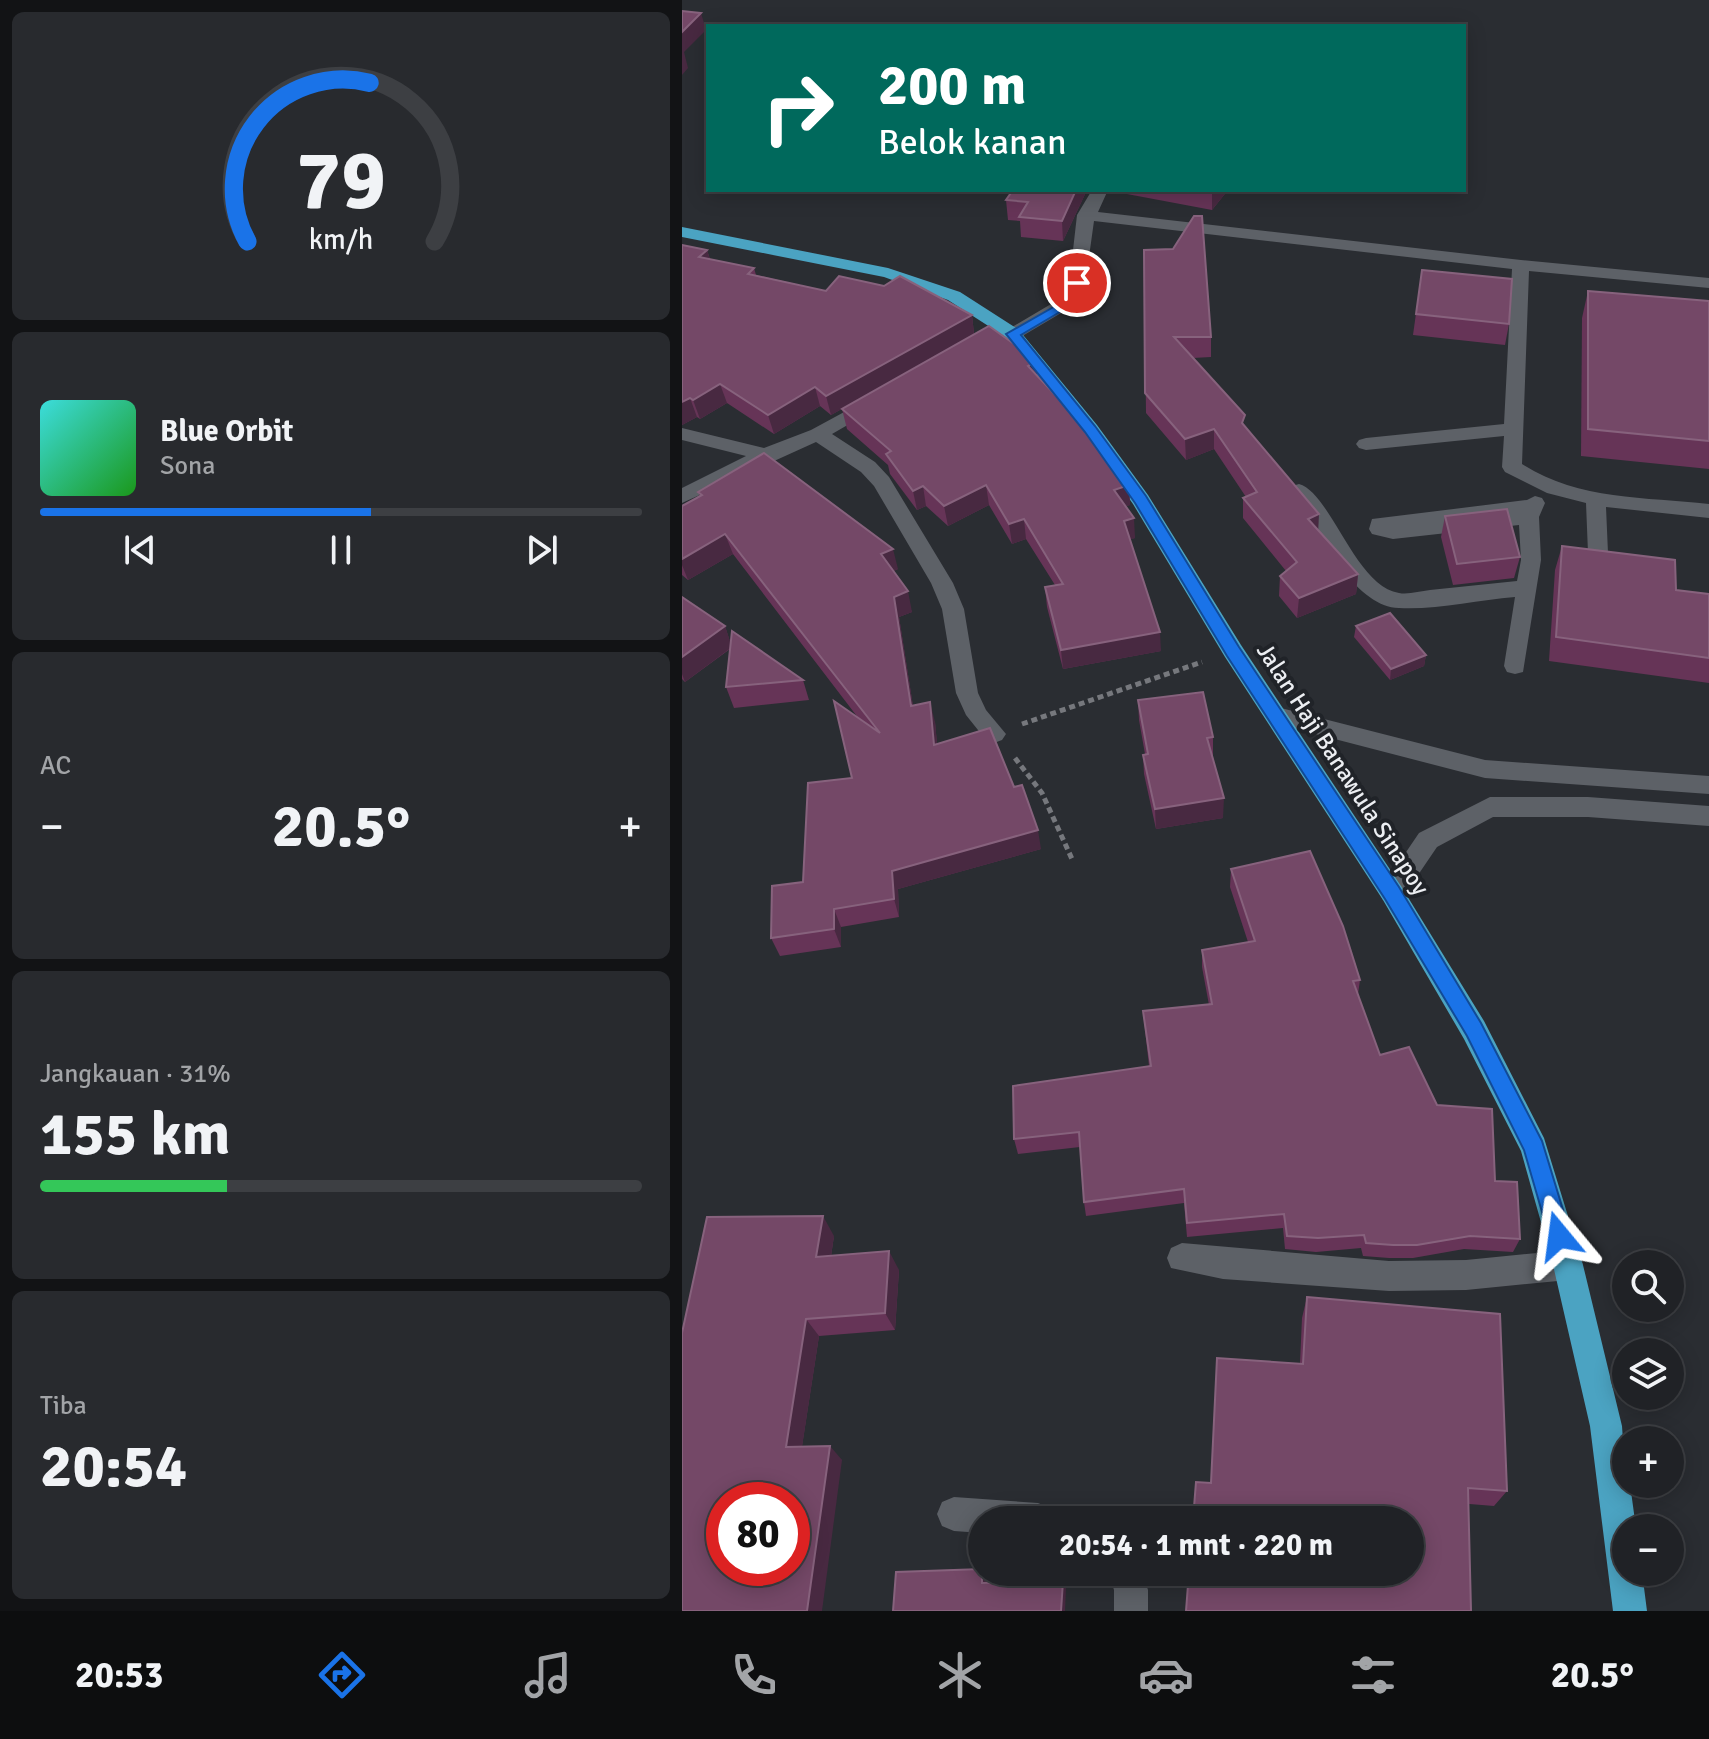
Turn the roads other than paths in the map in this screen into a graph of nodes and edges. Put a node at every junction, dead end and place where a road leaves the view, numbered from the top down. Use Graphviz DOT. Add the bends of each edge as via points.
graph roads {
  1 [pos="1099,192"];
  2 [pos="1085,215"];
  3 [pos="682,232"];
  4 [pos="1521,265"];
  5 [pos="1709,283"];
  6 [pos="1009,330"];
  7 [pos="977,342"];
  8 [pos="883,396"];
  9 [pos="1512,429"];
  10 [pos="684,434"];
  11 [pos="818,434"];
  12 [pos="1366,444"];
  13 [pos="765,455"];
  14 [pos="1285,475"];
  15 [pos="1554,491"];
  16 [pos="682,496"];
  17 [pos="1596,497"];
  18 [pos="1709,511"];
  19 [pos="1532,512"];
  20 [pos="1477,518"];
  21 [pos="1598,553"];
  22 [pos="1527,588"];
  23 [pos="1515,666"];
  24 [pos="1277,716"];
  25 [pos="994,734"];
  26 [pos="1709,785"];
  27 [pos="1709,816"];
  28 [pos="1392,893"];
  29 [pos="1182,1258"];
  30 [pos="1568,1265"];
  31 [pos="954,1514"];
  32 [pos="968,1515"];
  33 [pos="1130,1586"];
  34 [pos="1131,1611"];
  35 [pos="1630,1611"];
  1 -- 2 [label="street"];
  2 -- 4 [label="street"];
  2 -- 6 [label="street" via="1076,262 1077,296"];
  3 -- 6 [label="highway, Jalan Haji Banawula Sinapoy" via="888,273 954,296"];
  4 -- 5 [label="street"];
  4 -- 9 [label="street"];
  6 -- 7 [label="street"];
  6 -- 24 [label="highway, Jalan Haji Banawula Sinapoy" via="1141,500"];
  8 -- 11 [label="street"];
  9 -- 12 [label="street"];
  9 -- 15 [label="street" via="1512,467"];
  10 -- 13 [label="street"];
  11 -- 13 [label="street"];
  11 -- 25 [label="street" via="882,482 942,583 953,609 967,693"];
  13 -- 16 [label="street"];
  14 -- 22 [label="street" via="1357,572 1382,597 1397,601"];
  15 -- 17 [label="street"];
  15 -- 19 [label="street"];
  17 -- 18 [label="street"];
  17 -- 21 [label="street"];
  19 -- 20 [label="street"];
  19 -- 22 [label="street"];
  22 -- 23 [label="street"];
  24 -- 26 [label="street" via="1485,769"];
  24 -- 28 [label="highway, Jalan Haji Banawula Sinapoy"];
  27 -- 28 [label="street" via="1588,807 1490,807 1428,840"];
  28 -- 30 [label="highway, Jalan Haji Banawula Sinapoy" via="1474,1030 1534,1148"];
  29 -- 30 [label="street" via="1389,1276"];
  30 -- 35 [label="highway, Jalan Haji Banawula Sinapoy" via="1606,1426"];
  31 -- 32 [label="street"];
  33 -- 34 [label="street"];
}
